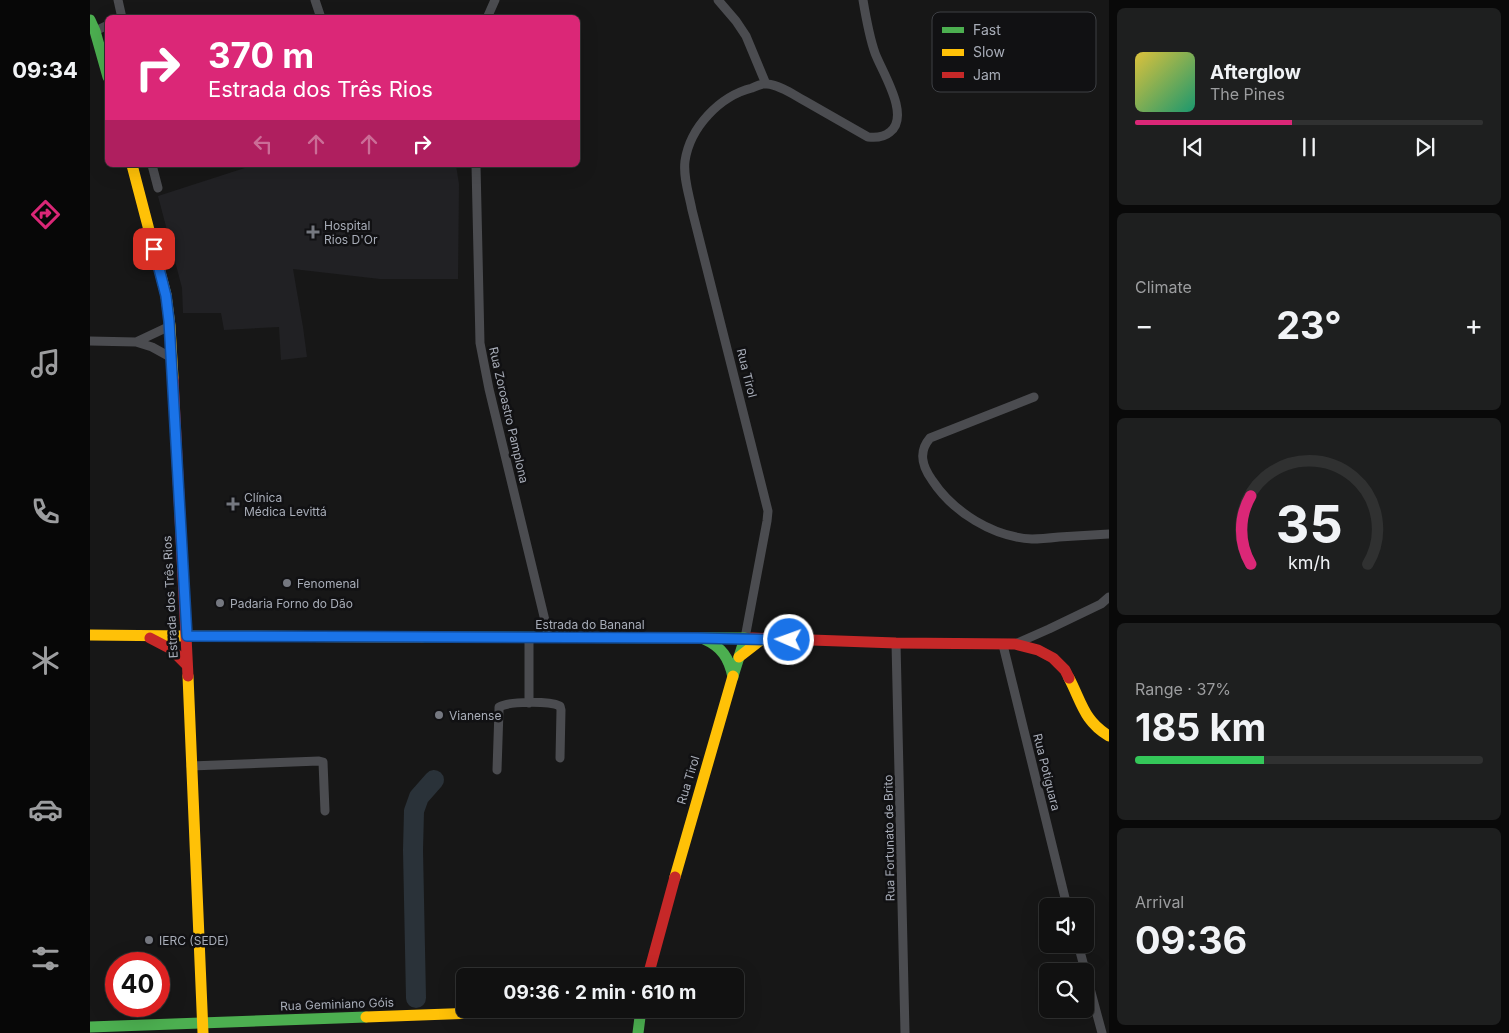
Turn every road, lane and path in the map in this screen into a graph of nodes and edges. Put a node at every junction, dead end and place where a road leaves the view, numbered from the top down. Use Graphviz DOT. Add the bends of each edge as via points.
graph roads {
  1 [pos="118,0"];
  2 [pos="315,0"];
  3 [pos="495,0"];
  4 [pos="718,0"];
  5 [pos="863,0"];
  6 [pos="121,15"];
  7 [pos="320,15"];
  8 [pos="489,15"];
  9 [pos="105,25"];
  10 [pos="92,26"];
  11 [pos="105,67"];
  12 [pos="766,84"];
  13 [pos="133,167"];
  14 [pos="153,167"];
  15 [pos="476,167"];
  16 [pos="158,188"];
  17 [pos="170,326"];
  18 [pos="90,342"];
  19 [pos="136,342"];
  20 [pos="172,358"];
  21 [pos="1034,397"];
  22 [pos="1109,534"];
  23 [pos="1109,597"];
  24 [pos="90,636"];
  25 [pos="146,636"];
  26 [pos="187,636"];
  27 [pos="529,637"];
  28 [pos="549,637"];
  29 [pos="698,638"];
  30 [pos="745,638"];
  31 [pos="762,639"];
  32 [pos="896,643"];
  33 [pos="1009,644"];
  34 [pos="739,658"];
  35 [pos="188,665"];
  36 [pos="733,678"];
  37 [pos="529,703"];
  38 [pos="1109,736"];
  39 [pos="560,758"];
  40 [pos="191,766"];
  41 [pos="497,770"];
  42 [pos="324,811"];
  43 [pos="1065,898"];
  44 [pos="1080,953"];
  45 [pos="650,968"];
  46 [pos="456,1015"];
  47 [pos="639,1018"];
  48 [pos="90,1027"];
  49 [pos="203,1028"];
  50 [pos="638,1033"];
  51 [pos="905,1033"];
  52 [pos="1102,1033"];
  1 -- 6 [label="street"];
  2 -- 7 [label="street"];
  3 -- 8 [label="street"];
  4 -- 12 [label="street" via="746,36"];
  5 -- 12 [label="street" via="867,25 899,113 895,128 876,138 868,137 790,93"];
  9 -- 10 [label="street"];
  10 -- 11 [label="main road"];
  12 -- 30 [label="street, Rua Tirol" via="745,90 712,110 695,134 686,160 692,210 768,511"];
  13 -- 17 [label="main road, Estrada dos Três Rios" via="166,296"];
  14 -- 16 [label="street"];
  15 -- 28 [label="street, Rua Zoroastro Pamplona" via="480,343"];
  17 -- 19 [label="street"];
  17 -- 20 [label="main road, Estrada dos Três Rios"];
  18 -- 19 [label="street"];
  19 -- 20 [label="street"];
  20 -- 26 [label="main road, Estrada dos Três Rios"];
  21 -- 22 [label="street" via="930,438 924,446 922,460 927,473 953,505 1005,534 1033,539"];
  23 -- 33 [label="street" via="1050,630"];
  24 -- 25 [label="main road, Estrada do Bananal"];
  25 -- 26 [label="main road, Estrada do Bananal"];
  25 -- 35 [label="main road, Estrada do Bananal" via="172,649"];
  26 -- 27 [label="main road, Estrada do Bananal"];
  26 -- 35 [label="main road, Estrada dos Três Rios"];
  27 -- 28 [label="main road, Estrada do Bananal"];
  27 -- 37 [label="street"];
  28 -- 29 [label="main road, Estrada do Bananal"];
  29 -- 30 [label="main road, Estrada do Bananal"];
  29 -- 36 [label="main road" via="724,651"];
  30 -- 31 [label="main road, Estrada do Bananal"];
  30 -- 34 [label="main road, Rua Tirol"];
  31 -- 32 [label="main road, Estrada do Bananal"];
  31 -- 34 [label="main road"];
  32 -- 33 [label="main road, Estrada do Bananal"];
  32 -- 51 [label="street, Rua Fortunato de Brito"];
  33 -- 38 [label="main road, Estrada do Bananal" via="1057,660 1093,726"];
  33 -- 43 [label="street, Rua Potiguara"];
  34 -- 36 [label="main road, Rua Tirol"];
  35 -- 40 [label="main road, Estrada dos Três Rios"];
  36 -- 45 [label="main road, Rua Tirol"];
  37 -- 39 [label="street" via="560,706"];
  37 -- 41 [label="street" via="500,707"];
  40 -- 42 [label="street" via="322,762"];
  40 -- 49 [label="main road, Estrada dos Três Rios"];
  44 -- 52 [label="street"];
  46 -- 49 [label="main road, Rua Geminiano Góis"];
  47 -- 50 [label="main road"];
  48 -- 49 [label="main road, Rua Geminiano Góis"];
}
